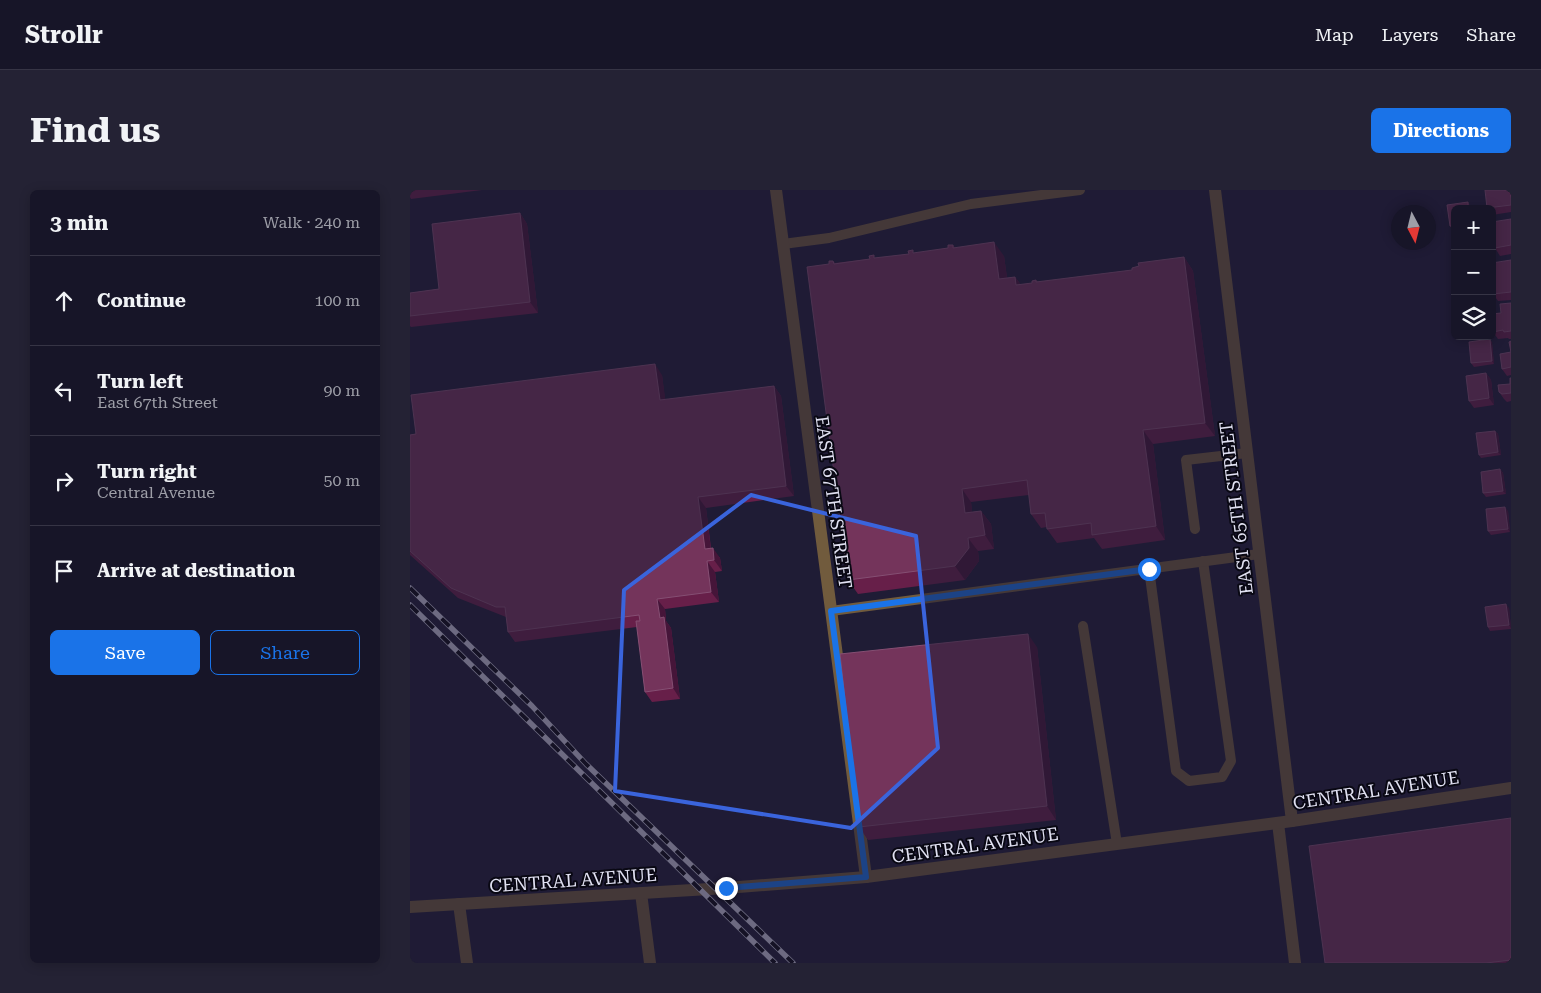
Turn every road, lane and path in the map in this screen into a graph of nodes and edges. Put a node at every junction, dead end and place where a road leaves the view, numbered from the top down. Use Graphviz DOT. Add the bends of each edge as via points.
graph roads {
  1 [pos="776,190"];
  2 [pos="1080,190"];
  3 [pos="1215,190"];
  4 [pos="783,244"];
  5 [pos="1247,453"];
  6 [pos="1194,528"];
  7 [pos="1259,554"];
  8 [pos="1203,561"];
  9 [pos="1149,569"];
  10 [pos="831,611"];
  11 [pos="1083,626"];
  12 [pos="1511,788"];
  13 [pos="1292,821"];
  14 [pos="1278,823"];
  15 [pos="1117,844"];
  16 [pos="866,877"];
  17 [pos="641,893"];
  18 [pos="459,904"];
  19 [pos="410,907"];
  20 [pos="467,963"];
  21 [pos="650,963"];
  22 [pos="1295,963"];
  1 -- 4 [label="street, EAST 67TH STREET"];
  2 -- 4 [label="lane" via="971,204 830,238"];
  3 -- 5 [label="street, EAST 65TH STREET"];
  4 -- 10 [label="street, EAST 67TH STREET"];
  5 -- 6 [label="lane" via="1186,460"];
  5 -- 7 [label="street, EAST 65TH STREET"];
  7 -- 8 [label="lane"];
  7 -- 13 [label="street, EAST 65TH STREET"];
  8 -- 9 [label="lane"];
  8 -- 9 [label="lane" via="1231,761 1222,777 1189,781 1176,771"];
  9 -- 10 [label="lane"];
  10 -- 16 [label="street, EAST 67TH STREET"];
  11 -- 15 [label="lane"];
  12 -- 13 [label="street, CENTRAL AVENUE"];
  13 -- 14 [label="street, CENTRAL AVENUE"];
  14 -- 15 [label="street, CENTRAL AVENUE"];
  14 -- 22 [label="street"];
  15 -- 16 [label="street, CENTRAL AVENUE"];
  16 -- 17 [label="street, CENTRAL AVENUE"];
  17 -- 18 [label="street, CENTRAL AVENUE"];
  17 -- 21 [label="street"];
  18 -- 19 [label="street, CENTRAL AVENUE"];
  18 -- 20 [label="street"];
}
